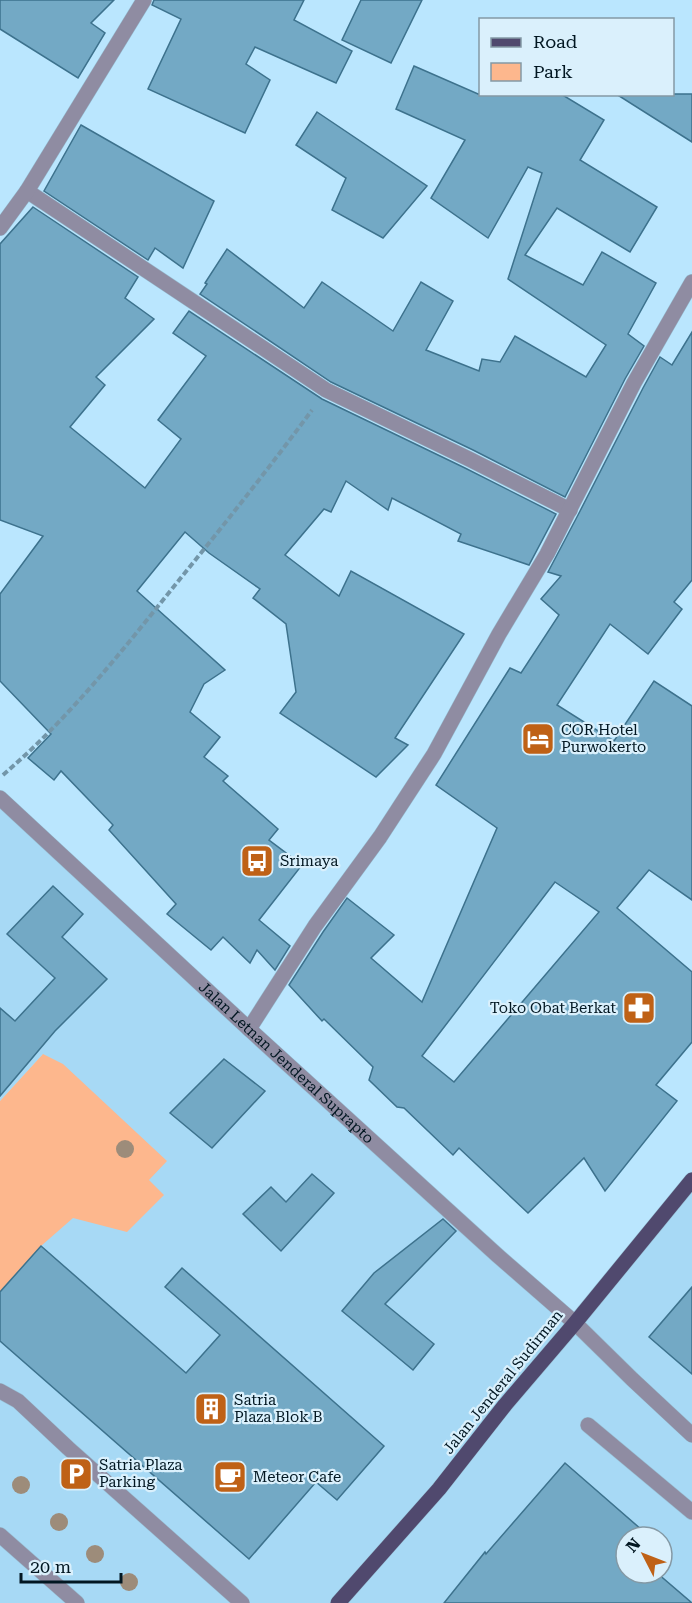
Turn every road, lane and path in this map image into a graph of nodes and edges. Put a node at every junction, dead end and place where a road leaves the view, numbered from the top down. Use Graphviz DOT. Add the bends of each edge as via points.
graph roads {
  1 [pos="144,0"];
  2 [pos="27,191"];
  3 [pos="0,228"];
  4 [pos="692,282"];
  5 [pos="326,390"];
  6 [pos="570,510"];
  7 [pos="0,777"];
  8 [pos="0,798"];
  9 [pos="249,1029"];
  10 [pos="692,1180"];
  11 [pos="575,1323"];
  12 [pos="0,1391"];
  13 [pos="588,1425"];
  14 [pos="692,1435"];
  15 [pos="692,1512"];
  16 [pos="0,1535"];
  17 [pos="77,1603"];
  18 [pos="242,1603"];
  19 [pos="338,1603"];
  1 -- 2 [label="street"];
  2 -- 3 [label="street"];
  2 -- 5 [label="street"];
  4 -- 6 [label="street" via="634,382"];
  5 -- 6 [label="street"];
  5 -- 7 [label="path" via="105,673"];
  6 -- 9 [label="street" via="434,754"];
  8 -- 9 [label="street, Jalan Letnan Jenderal Suprapto"];
  9 -- 11 [label="street, Jalan Letnan Jenderal Suprapto"];
  10 -- 11 [label="main road, Jalan Jenderal Sudirman"];
  11 -- 14 [label="street, Jalan Letnan Jenderal Suprapto"];
  11 -- 19 [label="main road, Jalan Jenderal Sudirman" via="439,1489"];
  12 -- 18 [label="street" via="18,1401"];
  13 -- 15 [label="street"];
  16 -- 17 [label="street"];
}
